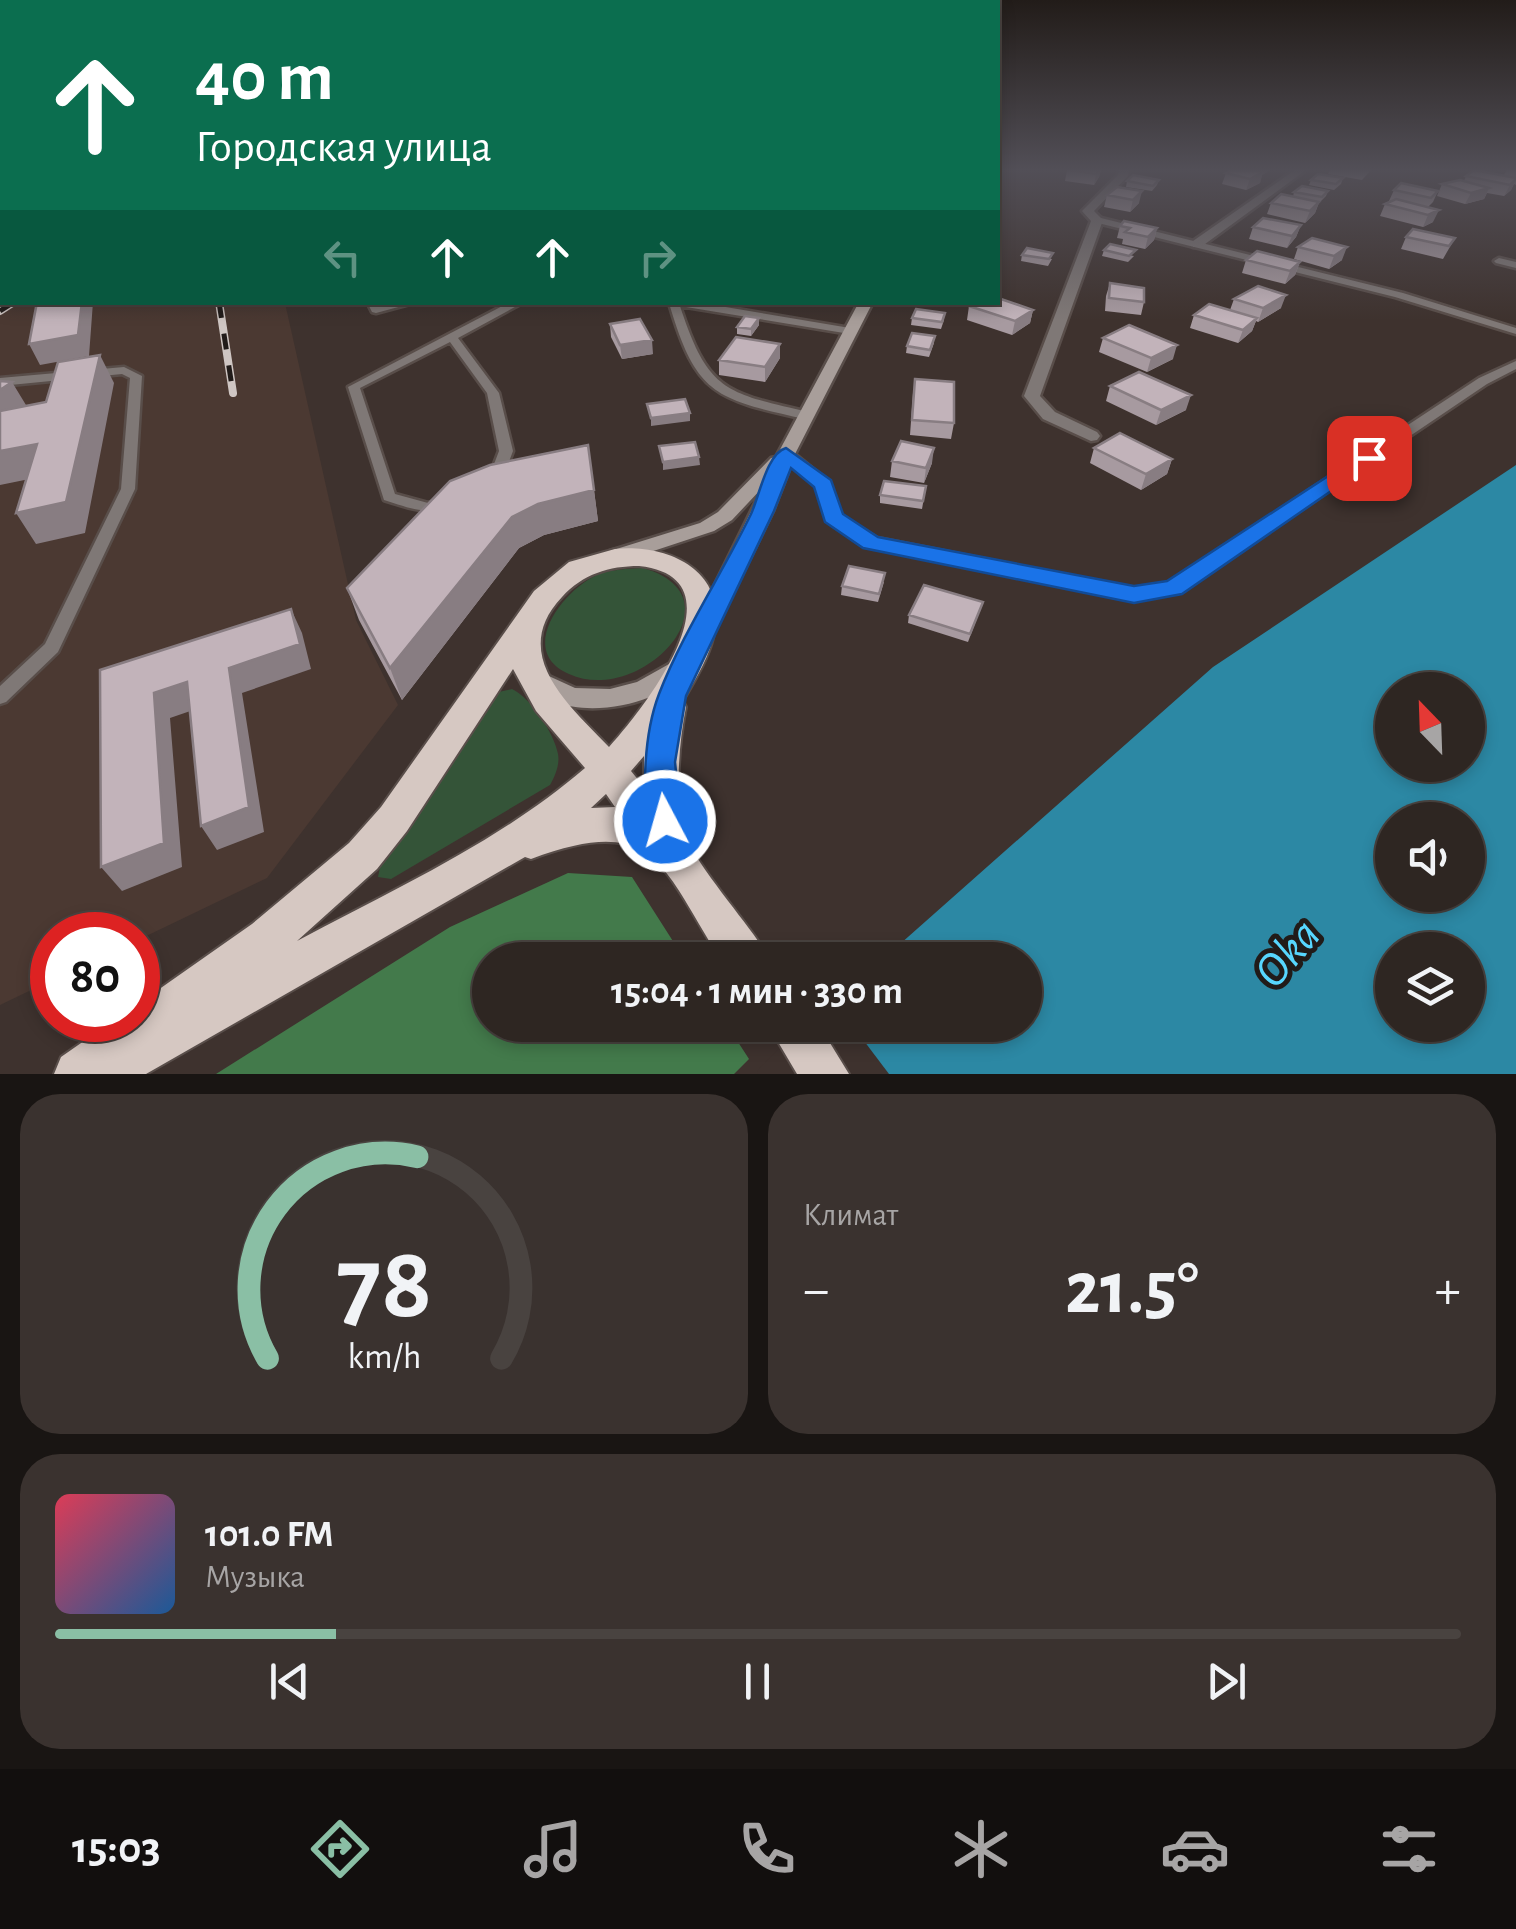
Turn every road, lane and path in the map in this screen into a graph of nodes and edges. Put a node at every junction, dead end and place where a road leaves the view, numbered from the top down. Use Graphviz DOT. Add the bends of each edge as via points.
graph roads {
  1 [pos="1096,220"];
  2 [pos="1231,220"];
  3 [pos="1197,244"];
  4 [pos="1499,262"];
  5 [pos="1516,265"];
  6 [pos="374,305"];
  7 [pos="398,305"];
  8 [pos="513,305"];
  9 [pos="675,305"];
  10 [pos="687,305"];
  11 [pos="862,305"];
  12 [pos="850,331"];
  13 [pos="1516,331"];
  14 [pos="452,337"];
  15 [pos="1516,364"];
  16 [pos="55,377"];
  17 [pos="0,382"];
  18 [pos="50,394"];
  19 [pos="806,415"];
  20 [pos="1091,436"];
  21 [pos="786,454"];
  22 [pos="477,490"];
  23 [pos="460,496"];
  24 [pos="603,560"];
  25 [pos="531,616"];
  26 [pos="698,642"];
  27 [pos="533,676"];
  28 [pos="672,696"];
  29 [pos="0,697"];
  30 [pos="609,771"];
  31 [pos="677,860"];
  32 [pos="444,884"];
  33 [pos="734,942"];
  34 [pos="803,1042"];
  35 [pos="78,1074"];
  36 [pos="99,1074"];
  37 [pos="825,1074"];
  1 -- 3 [label="lane"];
  1 -- 20 [label="street" via="1032,396 1036,406"];
  2 -- 3 [label="street"];
  3 -- 13 [label="lane"];
  4 -- 5 [label="lane"];
  6 -- 7 [label="lane"];
  8 -- 14 [label="lane"];
  9 -- 19 [label="lane" via="700,373 722,390"];
  10 -- 12 [label="lane"];
  11 -- 12 [label="main road"];
  12 -- 19 [label="main road"];
  14 -- 22 [label="lane" via="493,393 506,451 493,484"];
  14 -- 23 [label="lane" via="354,387 389,497 428,508"];
  15 -- 21 [label="lane" via="1174,588 1134,594 872,542 833,517 824,484"];
  16 -- 17 [label="lane"];
  16 -- 18 [label="lane"];
  16 -- 29 [label="lane" via="124,370 136,376 128,489 52,648"];
  19 -- 21 [label="main road"];
  21 -- 24 [label="main road" via="707,527"];
  21 -- 26 [label="main road"];
  24 -- 25 [label="highway" via="560,582"];
  24 -- 26 [label="highway" via="646,557 676,567 701,604"];
  25 -- 27 [label="highway" via="524,638"];
  25 -- 35 [label="highway" via="363,856 267,938"];
  26 -- 27 [label="main road" via="660,683 608,701 554,692"];
  26 -- 28 [label="highway"];
  27 -- 30 [label="highway"];
  28 -- 30 [label="highway"];
  28 -- 31 [label="highway" via="660,762"];
  30 -- 31 [label="highway"];
  30 -- 32 [label="highway"];
  31 -- 32 [label="highway" via="635,826 608,822 548,835"];
  31 -- 33 [label="highway"];
  32 -- 36 [label="highway"];
  34 -- 37 [label="highway"];
}
